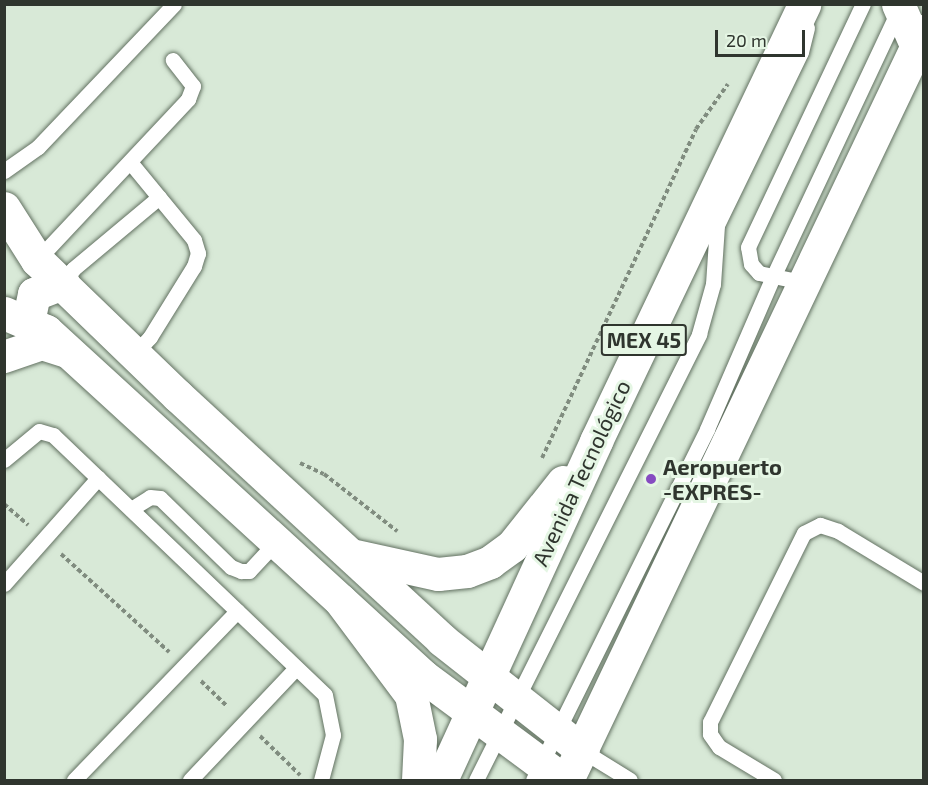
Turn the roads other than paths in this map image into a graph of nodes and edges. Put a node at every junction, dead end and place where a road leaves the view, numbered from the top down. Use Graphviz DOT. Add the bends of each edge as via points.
graph roads {
  1 [pos="174,4"];
  2 [pos="804,4"];
  3 [pos="812,4"];
  4 [pos="863,4"];
  5 [pos="899,6"];
  6 [pos="920,38"];
  7 [pos="173,60"];
  8 [pos="130,162"];
  9 [pos="4,171"];
  10 [pos="159,197"];
  11 [pos="4,208"];
  12 [pos="37,260"];
  13 [pos="787,280"];
  14 [pos="63,283"];
  15 [pos="12,318"];
  16 [pos="69,352"];
  17 [pos="135,353"];
  18 [pos="4,357"];
  19 [pos="596,441"];
  20 [pos="4,460"];
  21 [pos="98,478"];
  22 [pos="131,509"];
  23 [pos="275,543"];
  24 [pos="356,556"];
  25 [pos="924,583"];
  26 [pos="4,584"];
  27 [pos="340,600"];
  28 [pos="237,611"];
  29 [pos="296,668"];
  30 [pos="487,676"];
  31 [pos="516,699"];
  32 [pos="470,713"];
  33 [pos="557,730"];
  34 [pos="498,734"];
  35 [pos="584,751"];
  36 [pos="551,777"];
  37 [pos="74,780"];
  38 [pos="190,780"];
  39 [pos="321,780"];
  40 [pos="418,780"];
  41 [pos="441,780"];
  42 [pos="476,780"];
  43 [pos="630,780"];
  44 [pos="774,780"];
  1 -- 9 [label="lane" via="38,147"];
  2 -- 19 [label="main road, Avenida Tecnológico / MEX 45"];
  3 -- 31 [label="lane" via="801,52 717,225 713,284 699,334 551,636"];
  4 -- 13 [label="lane" via="753,230 748,248 751,264"];
  5 -- 6 [label="main road"];
  5 -- 13 [label="lane"];
  6 -- 13 [label="main road"];
  7 -- 8 [label="lane" via="193,86 192,91"];
  8 -- 10 [label="lane"];
  8 -- 12 [label="lane"];
  10 -- 14 [label="lane" via="73,269"];
  10 -- 17 [label="lane" via="194,240 198,253 150,337"];
  11 -- 12 [label="main road"];
  12 -- 14 [label="main road"];
  13 -- 33 [label="lane" via="707,429"];
  13 -- 35 [label="main road"];
  14 -- 15 [label="main road" via="34,294"];
  14 -- 17 [label="main road"];
  15 -- 16 [label="main road" via="46,331"];
  16 -- 18 [label="street" via="42,344"];
  16 -- 23 [label="main road"];
  17 -- 24 [label="main road"];
  19 -- 24 [label="main road" via="512,546 490,562 467,571 438,574"];
  19 -- 30 [label="main road, Avenida Tecnológico / MEX 45"];
  20 -- 21 [label="lane" via="39,431 53,435"];
  21 -- 22 [label="lane"];
  21 -- 26 [label="lane"];
  22 -- 23 [label="lane" via="150,497 160,498 231,567 241,571 249,571"];
  22 -- 28 [label="lane"];
  23 -- 27 [label="main road"];
  24 -- 30 [label="main road" via="442,640"];
  25 -- 44 [label="lane" via="838,531 820,525 804,533 710,722 710,734 719,747"];
  27 -- 32 [label="main road"];
  27 -- 40 [label="main road" via="411,695 420,739"];
  28 -- 29 [label="lane"];
  28 -- 37 [label="lane"];
  29 -- 38 [label="lane"];
  29 -- 39 [label="lane" via="324,695 333,735"];
  30 -- 31 [label="main road"];
  30 -- 32 [label="main road, Avenida Tecnológico / MEX 45"];
  31 -- 33 [label="main road"];
  31 -- 34 [label="lane"];
  32 -- 34 [label="main road"];
  32 -- 41 [label="main road, Avenida Tecnológico / MEX 45"];
  33 -- 35 [label="main road"];
  33 -- 36 [label="lane"];
  34 -- 36 [label="main road"];
  34 -- 42 [label="lane"];
  35 -- 36 [label="main road"];
  35 -- 43 [label="lane"];
}
